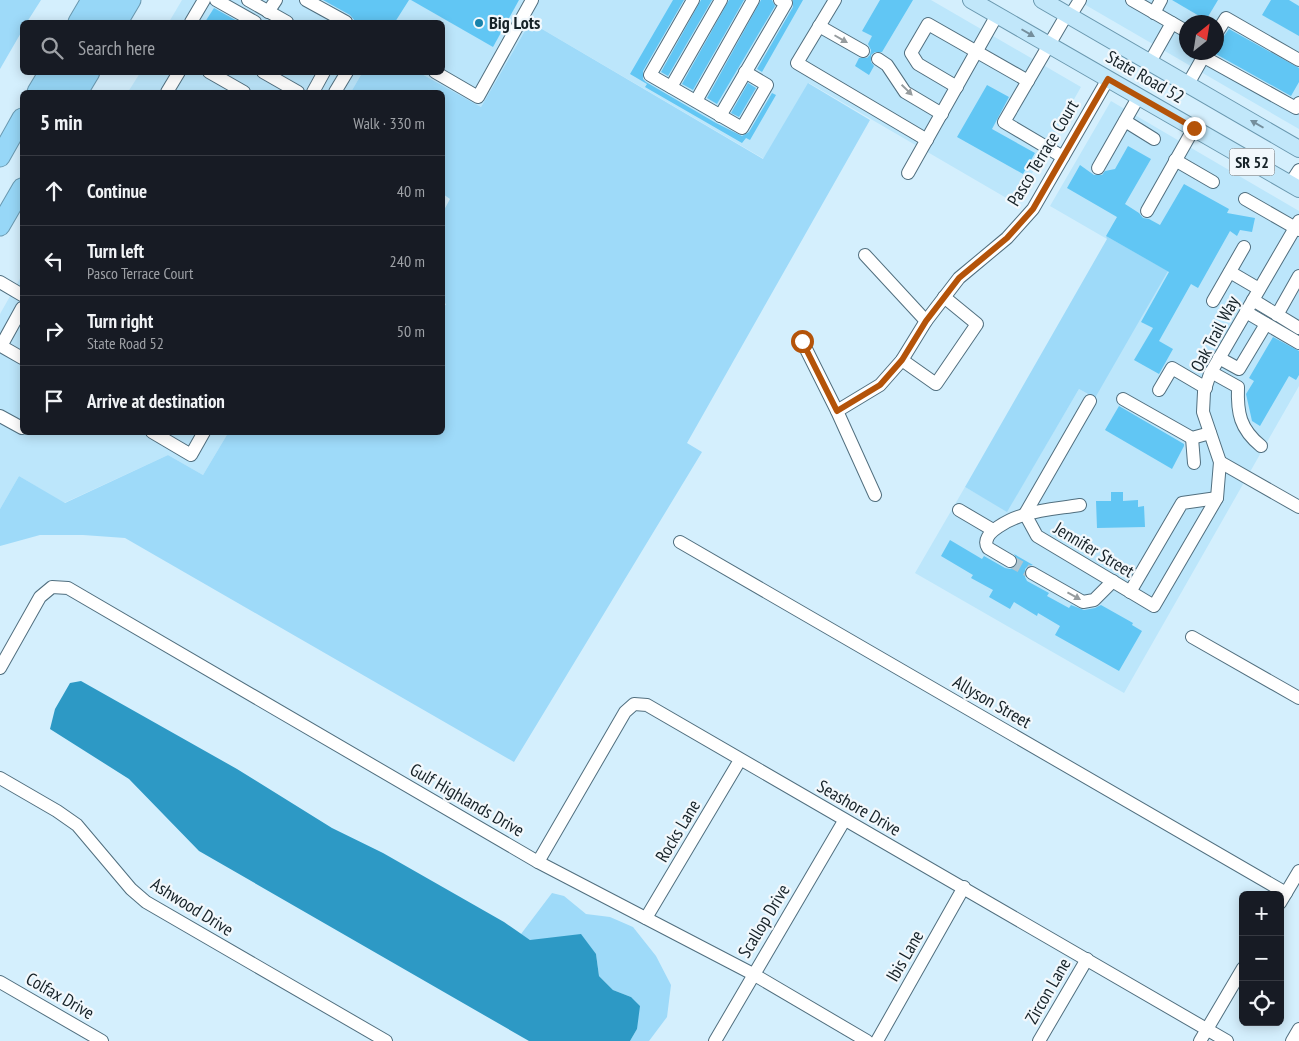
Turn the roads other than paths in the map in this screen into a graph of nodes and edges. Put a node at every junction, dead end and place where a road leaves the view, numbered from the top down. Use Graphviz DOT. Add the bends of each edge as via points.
graph roads {
  1 [pos="91,0"];
  2 [pos="111,0"];
  3 [pos="131,0"];
  4 [pos="204,0"];
  5 [pos="216,0"];
  6 [pos="248,0"];
  7 [pos="276,0"];
  8 [pos="306,0"];
  9 [pos="532,0"];
  10 [pos="693,0"];
  11 [pos="721,0"];
  12 [pos="753,0"];
  13 [pos="780,0"];
  14 [pos="835,0"];
  15 [pos="971,0"];
  16 [pos="1042,0"];
  17 [pos="1080,0"];
  18 [pos="1132,0"];
  19 [pos="1161,0"];
  20 [pos="1064,10"];
  21 [pos="268,12"];
  22 [pos="1154,13"];
  23 [pos="997,15"];
  24 [pos="79,20"];
  25 [pos="99,20"];
  26 [pos="119,20"];
  27 [pos="192,20"];
  28 [pos="251,20"];
  29 [pos="283,20"];
  30 [pos="342,20"];
  31 [pos="1224,21"];
  32 [pos="1172,23"];
  33 [pos="819,26"];
  34 [pos="1179,27"];
  35 [pos="1049,45"];
  36 [pos="864,51"];
  37 [pos="977,52"];
  38 [pos="878,60"];
  39 [pos="1202,60"];
  40 [pos="1215,60"];
  41 [pos="1299,60"];
  42 [pos="1150,62"];
  43 [pos="745,72"];
  44 [pos="47,75"];
  45 [pos="67,75"];
  46 [pos="88,75"];
  47 [pos="177,75"];
  48 [pos="214,75"];
  49 [pos="268,75"];
  50 [pos="322,75"];
  51 [pos="344,75"];
  52 [pos="440,75"];
  53 [pos="1108,79"];
  54 [pos="1028,81"];
  55 [pos="1188,84"];
  56 [pos="671,87"];
  57 [pos="957,87"];
  58 [pos="38,90"];
  59 [pos="58,90"];
  60 [pos="79,90"];
  61 [pos="168,90"];
  62 [pos="240,90"];
  63 [pos="294,90"];
  64 [pos="314,90"];
  65 [pos="336,90"];
  66 [pos="1139,96"];
  67 [pos="696,101"];
  68 [pos="1299,102"];
  69 [pos="942,114"];
  70 [pos="720,116"];
  71 [pos="20,122"];
  72 [pos="1124,122"];
  73 [pos="1194,128"];
  74 [pos="1154,139"];
  75 [pos="927,140"];
  76 [pos="1299,149"];
  77 [pos="0,157"];
  78 [pos="1064,157"];
  79 [pos="1175,160"];
  80 [pos="1098,168"];
  81 [pos="1299,170"];
  82 [pos="908,173"];
  83 [pos="1213,182"];
  84 [pos="1295,187"];
  85 [pos="20,191"];
  86 [pos="1246,199"];
  87 [pos="1147,211"];
  88 [pos="0,226"];
  89 [pos="1298,226"];
  90 [pos="1244,247"];
  91 [pos="865,255"];
  92 [pos="1230,272"];
  93 [pos="1299,276"];
  94 [pos="0,282"];
  95 [pos="1259,289"];
  96 [pos="20,294"];
  97 [pos="944,297"];
  98 [pos="1213,300"];
  99 [pos="1252,300"];
  100 [pos="20,312"];
  101 [pos="1246,312"];
  102 [pos="1277,315"];
  103 [pos="926,321"];
  104 [pos="1266,324"];
  105 [pos="1299,328"];
  106 [pos="802,341"];
  107 [pos="1299,343"];
  108 [pos="20,357"];
  109 [pos="1219,358"];
  110 [pos="902,360"];
  111 [pos="1211,372"];
  112 [pos="1206,388"];
  113 [pos="1159,390"];
  114 [pos="1122,399"];
  115 [pos="1090,401"];
  116 [pos="837,411"];
  117 [pos="0,416"];
  118 [pos="20,427"];
  119 [pos="1210,433"];
  120 [pos="157,435"];
  121 [pos="202,435"];
  122 [pos="1192,438"];
  123 [pos="1261,446"];
  124 [pos="1220,462"];
  125 [pos="1194,463"];
  126 [pos="875,495"];
  127 [pos="1217,498"];
  128 [pos="1080,505"];
  129 [pos="1299,507"];
  130 [pos="960,510"];
  131 [pos="1025,514"];
  132 [pos="993,530"];
  133 [pos="680,542"];
  134 [pos="1010,560"];
  135 [pos="1032,573"];
  136 [pos="1112,581"];
  137 [pos="1130,592"];
  138 [pos="1154,606"];
  139 [pos="1192,637"];
  140 [pos="0,668"];
  141 [pos="1299,698"];
  142 [pos="740,760"];
  143 [pos="0,778"];
  144 [pos="844,820"];
  145 [pos="538,862"];
  146 [pos="1299,871"];
  147 [pos="964,887"];
  148 [pos="1271,891"];
  149 [pos="1284,896"];
  150 [pos="646,918"];
  151 [pos="1087,959"];
  152 [pos="753,974"];
  153 [pos="1239,975"];
  154 [pos="0,982"];
  155 [pos="1207,1029"];
  156 [pos="1299,1029"];
  157 [pos="102,1041"];
  158 [pos="386,1041"];
  159 [pos="715,1041"];
  160 [pos="867,1041"];
  161 [pos="877,1041"];
  162 [pos="1039,1041"];
  163 [pos="1200,1041"];
  164 [pos="1228,1041"];
  165 [pos="1292,1041"];
  1 -- 24 [label="highway"];
  2 -- 25 [label="highway"];
  3 -- 26 [label="highway"];
  4 -- 27 [label="street"];
  5 -- 28 [label="street"];
  6 -- 21 [label="street"];
  7 -- 21 [label="street"];
  8 -- 30 [label="street"];
  9 -- 52 [label="street" via="478,97"];
  10 -- 56 [label="street" via="650,75"];
  11 -- 56 [label="street"];
  12 -- 67 [label="street"];
  13 -- 43 [label="street" via="786,3"];
  14 -- 33 [label="street"];
  15 -- 23 [label="main road, State Road 52 / SR 52"];
  16 -- 20 [label="main road, State Road 52 / SR 52"];
  17 -- 20 [label="street"];
  18 -- 22 [label="street"];
  19 -- 22 [label="street"];
  20 -- 35 [label="street"];
  20 -- 42 [label="main road, State Road 52 / SR 52"];
  21 -- 29 [label="street"];
  22 -- 32 [label="street"];
  23 -- 35 [label="main road, State Road 52 / SR 52, one-way"];
  23 -- 37 [label="street"];
  31 -- 41 [label="street" via="1226,18"];
  32 -- 34 [label="street"];
  32 -- 42 [label="street"];
  33 -- 36 [label="street, one-way"];
  33 -- 75 [label="street" via="797,64"];
  35 -- 53 [label="main road, State Road 52 / SR 52"];
  35 -- 54 [label="street"];
  37 -- 54 [label="street"];
  37 -- 57 [label="street"];
  37 -- 57 [label="street" via="928,24 911,53 918,64"];
  38 -- 69 [label="street, one-way" via="888,65 905,92"];
  39 -- 55 [label="street"];
  40 -- 68 [label="street" via="1296,108"];
  42 -- 55 [label="main road, State Road 52 / SR 52"];
  43 -- 70 [label="street"];
  43 -- 70 [label="street" via="767,85 742,128"];
  44 -- 58 [label="highway"];
  45 -- 59 [label="highway"];
  46 -- 60 [label="highway"];
  47 -- 61 [label="street"];
  48 -- 62 [label="street"];
  49 -- 63 [label="street"];
  50 -- 64 [label="street"];
  51 -- 65 [label="street"];
  53 -- 66 [label="main road, State Road 52 / SR 52"];
  53 -- 78 [label="street, Pasco Terrace Court"];
  54 -- 78 [label="street" via="1004,122"];
  76 -- 55 [label="main road, State Road 52 / SR 52, one-way"];
  56 -- 67 [label="street"];
  57 -- 69 [label="street"];
  66 -- 72 [label="street"];
  66 -- 73 [label="main road, State Road 52 / SR 52"];
  67 -- 70 [label="street"];
  69 -- 75 [label="street"];
  71 -- 77 [label="highway"];
  72 -- 74 [label="street"];
  72 -- 80 [label="street"];
  73 -- 79 [label="street"];
  73 -- 84 [label="main road, State Road 52 / SR 52"];
  75 -- 82 [label="street"];
  78 -- 97 [label="street, Pasco Terrace Court" via="1033,209 1007,238 959,278"];
  79 -- 83 [label="street"];
  79 -- 87 [label="street"];
  81 -- 84 [label="street"];
  85 -- 88 [label="highway"];
  86 -- 89 [label="street"];
  89 -- 95 [label="street, Oak Trail Way"];
  90 -- 92 [label="street"];
  91 -- 103 [label="street"];
  92 -- 95 [label="street"];
  92 -- 98 [label="street"];
  93 -- 102 [label="street"];
  94 -- 96 [label="street"];
  95 -- 99 [label="street, Oak Trail Way"];
  97 -- 103 [label="street, Pasco Terrace Court"];
  97 -- 110 [label="street" via="978,324 936,384"];
  99 -- 101 [label="street, Oak Trail Way"];
  99 -- 102 [label="street"];
  100 -- 108 [label="street" via="1,346"];
  101 -- 104 [label="street"];
  101 -- 109 [label="street, Oak Trail Way"];
  102 -- 105 [label="street"];
  103 -- 110 [label="street, Pasco Terrace Court"];
  104 -- 107 [label="street"];
  104 -- 109 [label="street" via="1239,369"];
  106 -- 116 [label="street"];
  109 -- 111 [label="street, Oak Trail Way"];
  110 -- 116 [label="street, Pasco Terrace Court" via="880,385"];
  111 -- 112 [label="street, Oak Trail Way"];
  111 -- 123 [label="street" via="1238,387 1238,410 1251,438"];
  112 -- 113 [label="street" via="1172,368"];
  112 -- 119 [label="street, Oak Trail Way" via="1203,412"];
  114 -- 122 [label="street"];
  115 -- 131 [label="street"];
  116 -- 126 [label="street"];
  117 -- 118 [label="street"];
  119 -- 122 [label="street"];
  119 -- 124 [label="street, Oak Trail Way"];
  120 -- 121 [label="street" via="191,455"];
  122 -- 125 [label="street"];
  124 -- 127 [label="street, Oak Trail Way"];
  124 -- 129 [label="street"];
  127 -- 137 [label="street" via="1182,503"];
  127 -- 138 [label="street, Oak Trail Way"];
  128 -- 131 [label="street"];
  130 -- 132 [label="street"];
  131 -- 132 [label="street"];
  131 -- 136 [label="street, Jennifer Street" via="1037,536"];
  132 -- 134 [label="street" via="986,545"];
  133 -- 148 [label="street, Allyson Street"];
  135 -- 136 [label="street, one-way" via="1083,602 1094,600"];
  136 -- 137 [label="street, Jennifer Street"];
  137 -- 138 [label="street, Jennifer Street"];
  139 -- 141 [label="street"];
  140 -- 145 [label="street, Gulf Highlands Drive" via="40,597 52,587 68,588"];
  142 -- 144 [label="street, Seashore Drive"];
  142 -- 145 [label="street, Seashore Drive" via="647,705 634,704 625,712"];
  142 -- 150 [label="street, Rocks Lane"];
  143 -- 158 [label="street, Ashwood Drive" via="77,826 146,902"];
  144 -- 147 [label="street, Seashore Drive"];
  144 -- 152 [label="street, Scallop Drive"];
  145 -- 150 [label="street, Gulf Highlands Drive"];
  146 -- 149 [label="street"];
  147 -- 151 [label="street, Seashore Drive"];
  147 -- 161 [label="street, Ibis Lane"];
  150 -- 152 [label="street, Gulf Highlands Drive"];
  151 -- 155 [label="street, Seashore Drive"];
  151 -- 162 [label="street, Zircon Lane"];
  152 -- 159 [label="street, Scallop Drive"];
  152 -- 160 [label="street, Gulf Highlands Drive"];
  153 -- 155 [label="street"];
  154 -- 157 [label="street, Colfax Drive"];
  155 -- 163 [label="street"];
  155 -- 164 [label="street, Seashore Drive"];
  156 -- 165 [label="street"];
}
